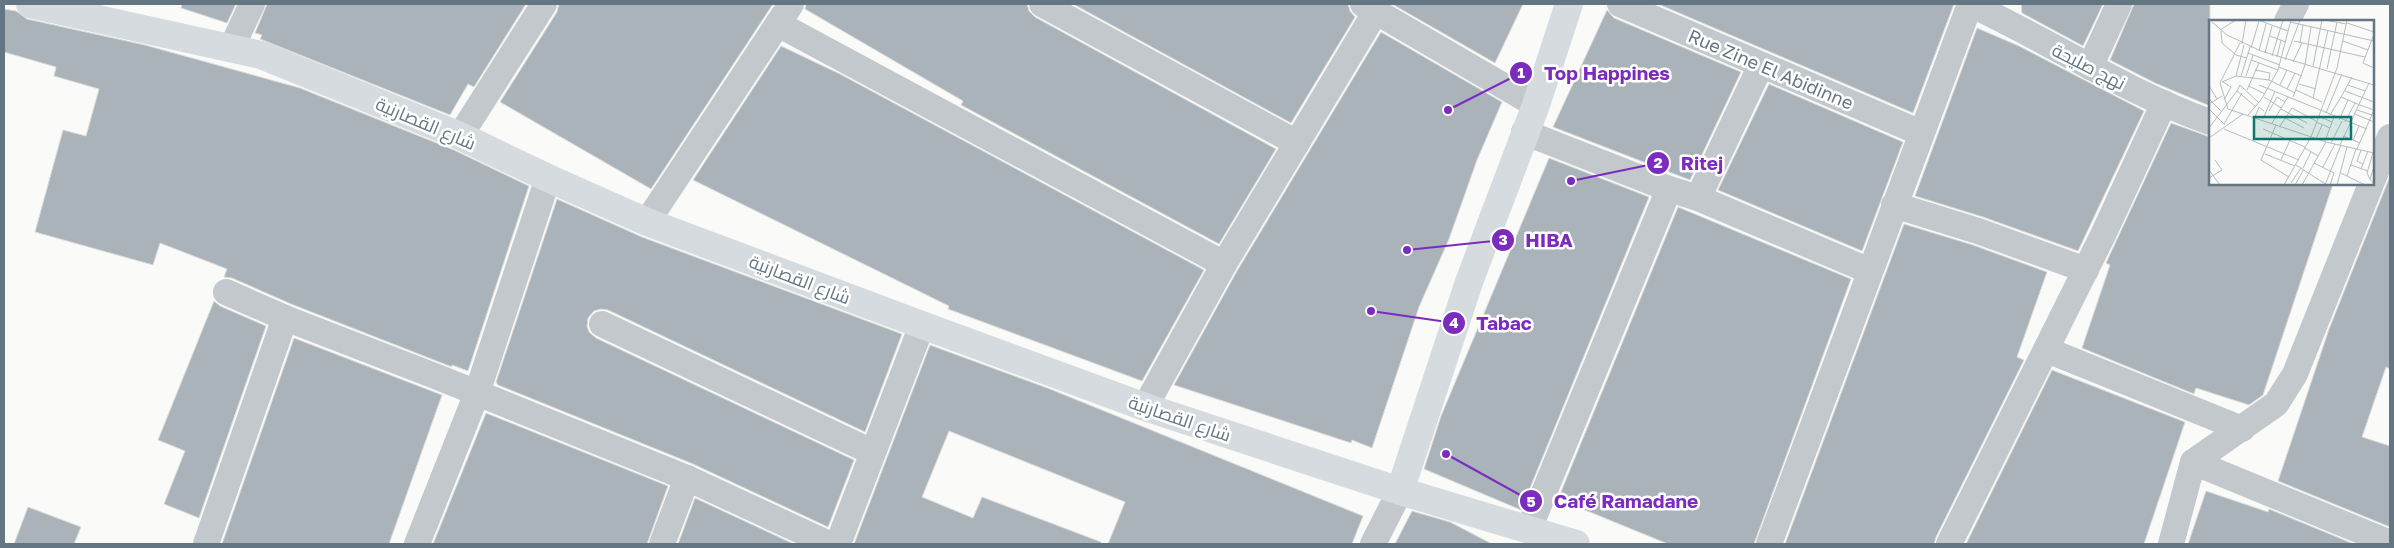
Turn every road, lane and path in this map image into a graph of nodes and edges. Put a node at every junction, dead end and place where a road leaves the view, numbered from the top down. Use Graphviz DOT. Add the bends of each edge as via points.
graph roads {
  1 [pos="30,4"];
  2 [pos="252,4"];
  3 [pos="1042,4"];
  4 [pos="1568,4"];
  5 [pos="1620,4"];
  6 [pos="1970,4"];
  7 [pos="2119,4"];
  8 [pos="2296,4"];
  9 [pos="540,5"];
  10 [pos="1370,8"];
  11 [pos="784,14"];
  12 [pos="2287,20"];
  13 [pos="232,48"];
  14 [pos="1761,65"];
  15 [pos="2090,67"];
  16 [pos="2164,103"];
  17 [pos="1536,105"];
  18 [pos="2209,122"];
  19 [pos="1524,132"];
  20 [pos="1921,134"];
  21 [pos="460,136"];
  22 [pos="1297,143"];
  23 [pos="548,178"];
  24 [pos="2371,185"];
  25 [pos="1669,189"];
  26 [pos="1698,198"];
  27 [pos="1894,205"];
  28 [pos="647,222"];
  29 [pos="1224,264"];
  30 [pos="2086,270"];
  31 [pos="1870,271"];
  32 [pos="226,292"];
  33 [pos="285,318"];
  34 [pos="602,324"];
  35 [pos="922,325"];
  36 [pos="2046,350"];
  37 [pos="476,393"];
  38 [pos="1145,407"];
  39 [pos="2242,429"];
  40 [pos="872,452"];
  41 [pos="2193,462"];
  42 [pos="686,478"];
  43 [pos="1400,491"];
  44 [pos="1529,528"];
  45 [pos="2390,543"];
  46 [pos="206,544"];
  47 [pos="418,544"];
  48 [pos="662,544"];
  49 [pos="829,544"];
  50 [pos="838,544"];
  51 [pos="1373,544"];
  52 [pos="1576,544"];
  53 [pos="1769,544"];
  54 [pos="1949,544"];
  55 [pos="2171,544"];
  1 -- 13 [label="street, شارع القصارنية"];
  2 -- 13 [label="street"];
  3 -- 22 [label="street"];
  4 -- 17 [label="street"];
  5 -- 14 [label="street, Rue Zine El Abidinne"];
  6 -- 15 [label="street, نهج صليحة"];
  6 -- 20 [label="street"];
  7 -- 15 [label="street"];
  8 -- 12 [label="street"];
  9 -- 21 [label="street"];
  10 -- 17 [label="street"];
  10 -- 22 [label="street"];
  11 -- 28 [label="street"];
  11 -- 29 [label="street"];
  13 -- 21 [label="street, شارع القصارنية" via="261,55"];
  14 -- 20 [label="street, Rue Zine El Abidinne"];
  14 -- 26 [label="street"];
  15 -- 16 [label="street, نهج صليحة"];
  16 -- 18 [label="street, نهج صليحة"];
  16 -- 30 [label="street"];
  17 -- 19 [label="street"];
  19 -- 25 [label="street"];
  19 -- 43 [label="street" via="1469,282"];
  20 -- 27 [label="street"];
  21 -- 23 [label="street, شارع القصارنية"];
  22 -- 29 [label="street"];
  23 -- 28 [label="street, شارع القصارنية"];
  23 -- 37 [label="street"];
  24 -- 39 [label="street" via="2294,374 2276,404"];
  25 -- 26 [label="street"];
  25 -- 44 [label="street"];
  26 -- 31 [label="street"];
  27 -- 30 [label="street"];
  27 -- 31 [label="street"];
  28 -- 35 [label="street, شارع القصارنية"];
  29 -- 38 [label="street"];
  30 -- 36 [label="street"];
  31 -- 53 [label="street"];
  32 -- 33 [label="street"];
  33 -- 37 [label="street"];
  33 -- 46 [label="street"];
  34 -- 40 [label="street"];
  35 -- 38 [label="street, شارع القصارنية"];
  35 -- 40 [label="street"];
  36 -- 39 [label="street"];
  36 -- 54 [label="street"];
  37 -- 42 [label="street"];
  37 -- 47 [label="street"];
  38 -- 43 [label="street, شارع القصارنية"];
  39 -- 41 [label="street"];
  40 -- 50 [label="street"];
  41 -- 45 [label="street"];
  41 -- 55 [label="street"];
  42 -- 48 [label="street"];
  42 -- 49 [label="street"];
  43 -- 44 [label="street, شارع القصارنية"];
  43 -- 51 [label="street"];
  44 -- 52 [label="street, شارع القصارنية"];
}
